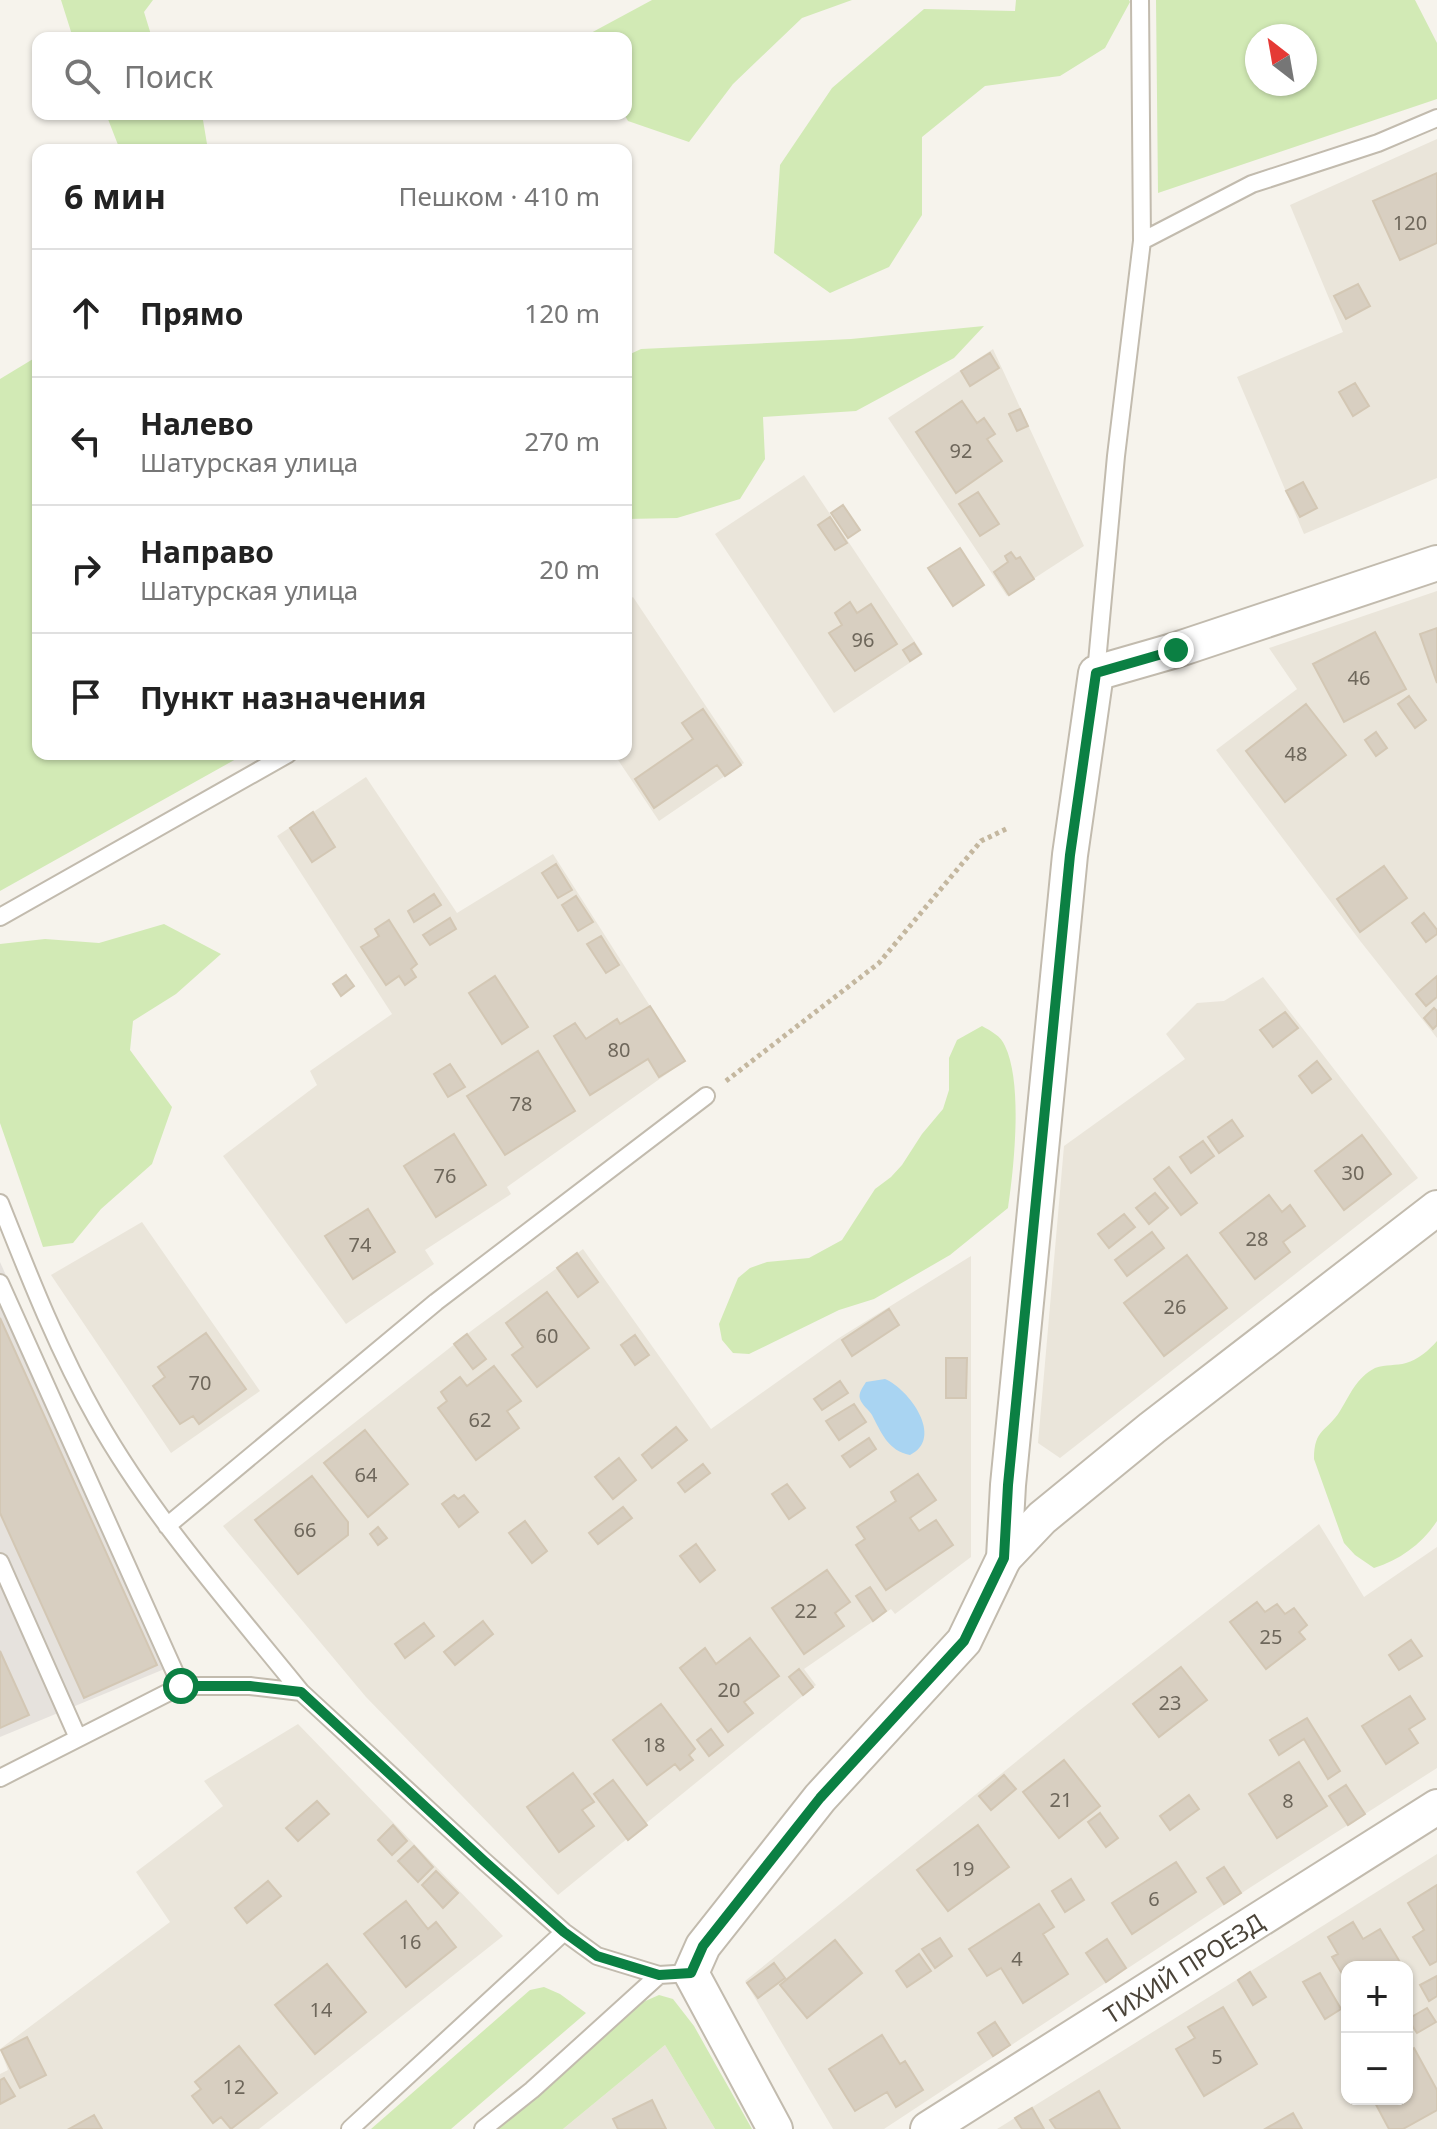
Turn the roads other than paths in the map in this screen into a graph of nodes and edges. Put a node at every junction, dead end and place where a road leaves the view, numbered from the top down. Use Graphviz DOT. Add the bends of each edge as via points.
graph roads {
  1 [pos="1140,0"];
  2 [pos="1437,118"];
  3 [pos="1142,241"];
  4 [pos="1437,563"];
  5 [pos="1096,673"];
  6 [pos="277,760"];
  7 [pos="0,917"];
  8 [pos="706,1096"];
  9 [pos="0,1203"];
  10 [pos="1437,1208"];
  11 [pos="0,1283"];
  12 [pos="167,1526"];
  13 [pos="1004,1558"];
  14 [pos="0,1562"];
  15 [pos="181,1686"];
  16 [pos="301,1692"];
  17 [pos="78,1738"];
  18 [pos="0,1778"];
  19 [pos="1437,1807"];
  20 [pos="564,1932"];
  21 [pos="675,1974"];
  22 [pos="350,2129"];
  23 [pos="483,2129"];
  24 [pos="775,2129"];
  25 [pos="928,2129"];
  1 -- 3 [label="lane"];
  2 -- 3 [label="lane" via="1252,184"];
  3 -- 5 [label="lane"];
  4 -- 5 [label="street"];
  5 -- 13 [label="street" via="1070,855"];
  6 -- 7 [label="lane"];
  8 -- 12 [label="lane" via="436,1302"];
  9 -- 12 [label="lane" via="45,1314 97,1420"];
  10 -- 13 [label="street" via="1152,1428 1042,1518"];
  11 -- 15 [label="lane"];
  12 -- 16 [label="lane"];
  13 -- 21 [label="street" via="964,1641 820,1798"];
  14 -- 17 [label="lane"];
  15 -- 16 [label="lane"];
  15 -- 17 [label="lane"];
  16 -- 20 [label="lane"];
  17 -- 18 [label="lane"];
  19 -- 25 [label="street, ТИХИЙ ПРОЕЗД"];
  20 -- 21 [label="lane" via="597,1956"];
  20 -- 22 [label="lane"];
  21 -- 23 [label="lane"];
  21 -- 24 [label="street"];
}
